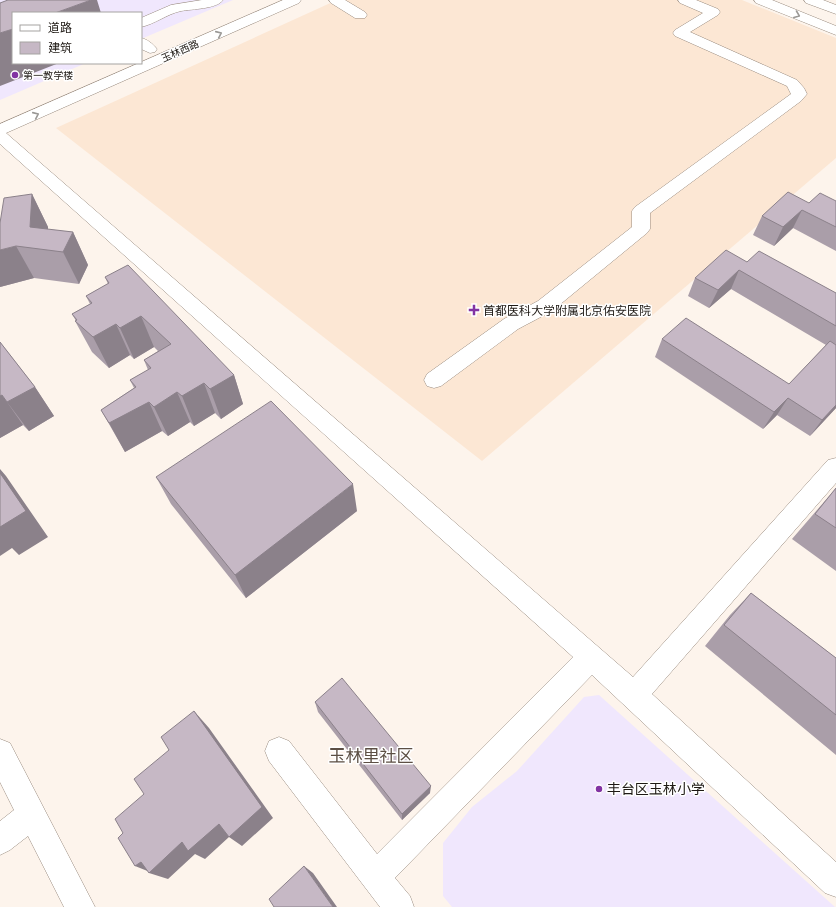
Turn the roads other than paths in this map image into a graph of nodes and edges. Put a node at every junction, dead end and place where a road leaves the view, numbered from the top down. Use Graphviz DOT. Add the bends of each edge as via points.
graph roads {
  1 [pos="163,0"];
  2 [pos="216,0"];
  3 [pos="264,0"];
  4 [pos="294,0"];
  5 [pos="336,0"];
  6 [pos="685,0"];
  7 [pos="761,0"];
  8 [pos="811,0"];
  9 [pos="176,8"];
  10 [pos="836,10"];
  11 [pos="360,15"];
  12 [pos="142,23"];
  13 [pos="836,31"];
  14 [pos="186,34"];
  15 [pos="164,43"];
  16 [pos="144,48"];
  17 [pos="116,64"];
  18 [pos="55,90"];
  19 [pos="0,130"];
  20 [pos="0,136"];
  21 [pos="434,380"];
  22 [pos="836,467"];
  23 [pos="592,657"];
  24 [pos="634,696"];
  25 [pos="279,750"];
  26 [pos="0,753"];
  27 [pos="32,814"];
  28 [pos="0,840"];
  29 [pos="375,877"];
  30 [pos="836,882"];
  31 [pos="80,907"];
  32 [pos="398,907"];
  1 -- 9 [label="street"];
  2 -- 9 [label="street"];
  3 -- 14 [label="street, 玉林西路"];
  19 -- 4 [label="street, 玉林西路, one-way"];
  5 -- 11 [label="street"];
  6 -- 21 [label="street" via="713,12 680,33 792,83 799,94 641,211 641,229 545,306 511,324"];
  7 -- 13 [label="street, one-way"];
  8 -- 10 [label="street"];
  9 -- 12 [label="street"];
  15 -- 16 [label="street, 玉林西路"];
  17 -- 18 [label="street"];
  20 -- 23 [label="street"];
  22 -- 24 [label="street"];
  23 -- 24 [label="street"];
  23 -- 29 [label="street"];
  24 -- 30 [label="street"];
  25 -- 29 [label="street"];
  26 -- 27 [label="street"];
  27 -- 28 [label="street"];
  27 -- 31 [label="street"];
  29 -- 32 [label="street"];
}
